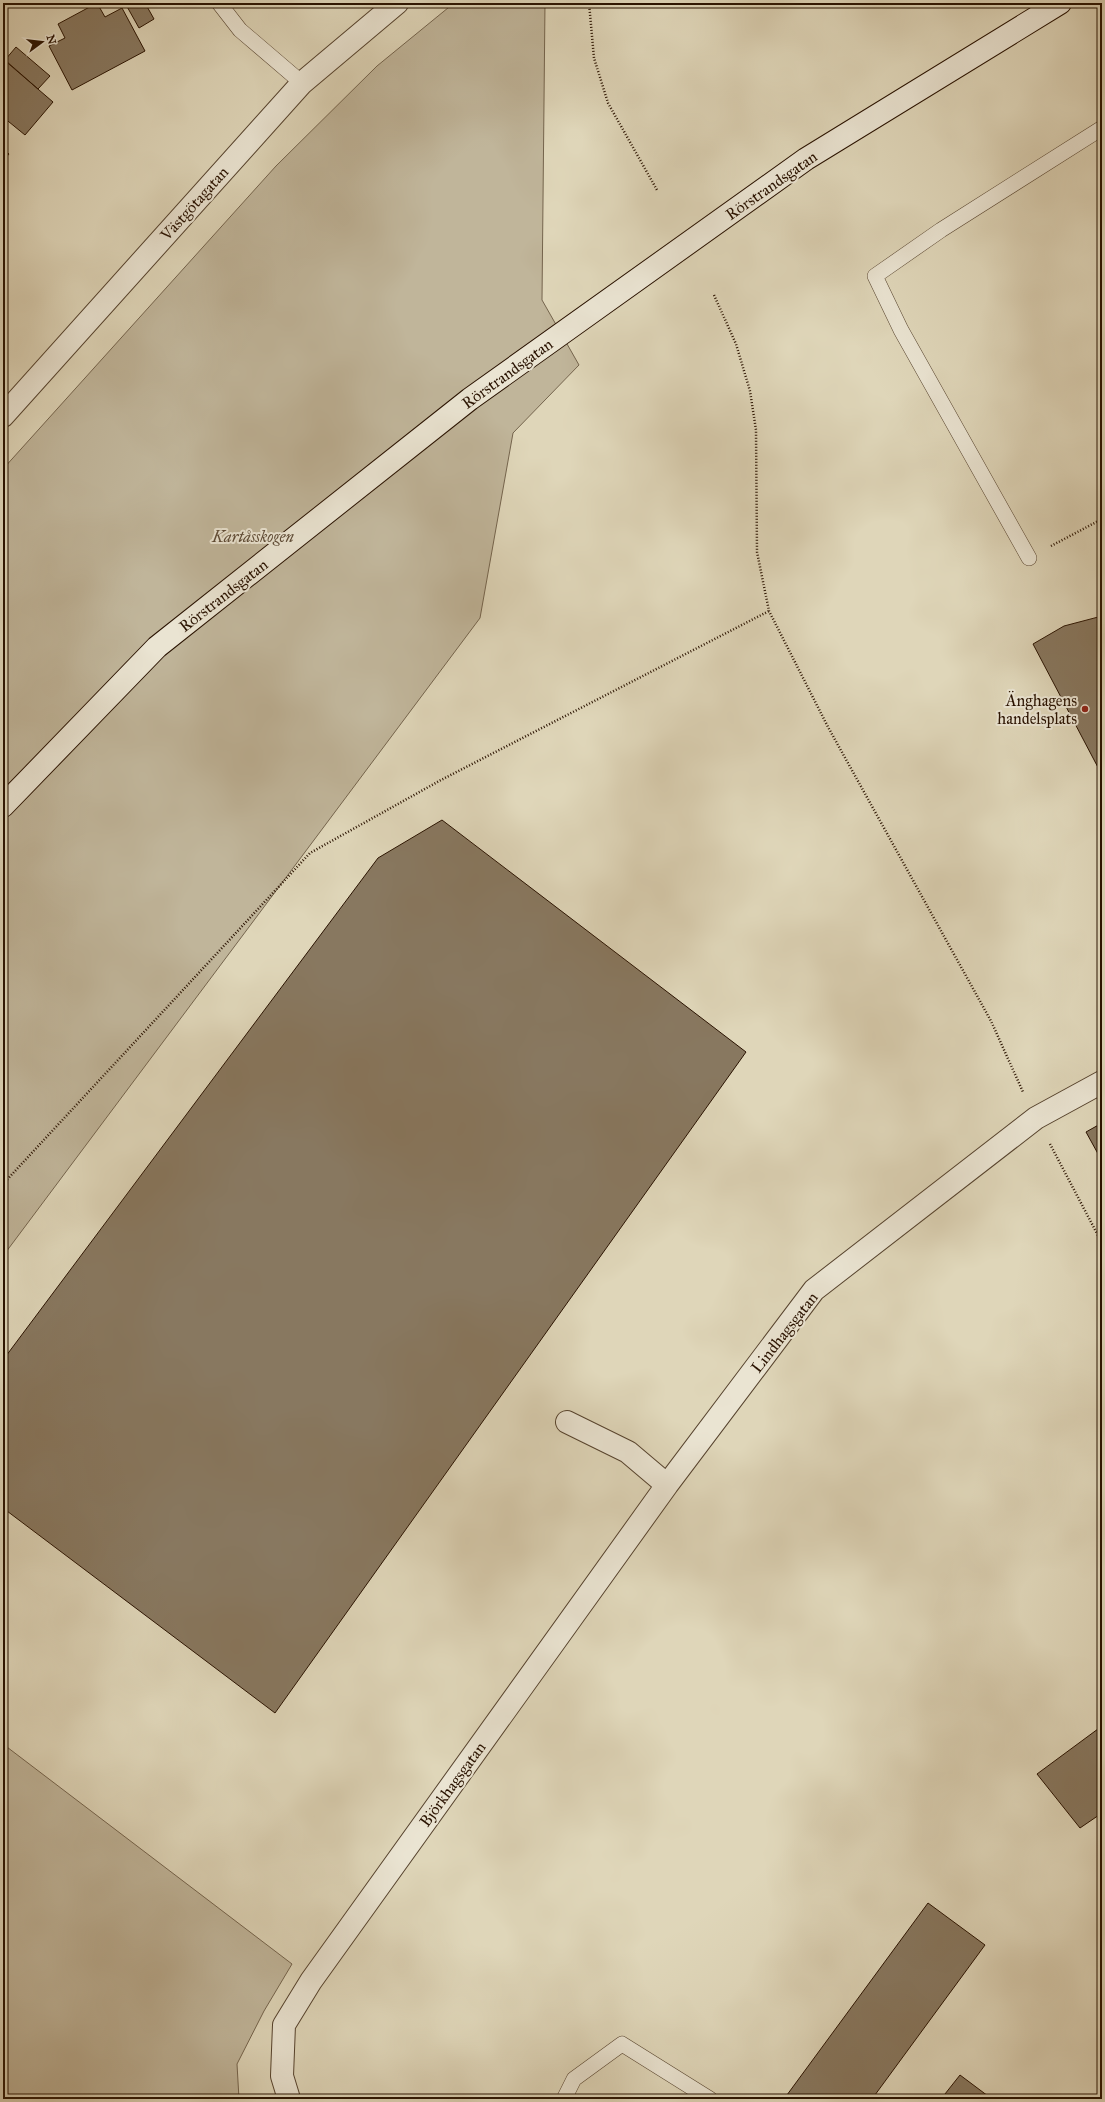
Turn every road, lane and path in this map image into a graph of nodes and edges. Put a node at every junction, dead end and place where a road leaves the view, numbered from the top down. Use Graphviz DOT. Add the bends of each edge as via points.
graph roads {
  1 [pos="219,3"];
  2 [pos="397,3"];
  3 [pos="589,3"];
  4 [pos="1060,3"];
  5 [pos="302,83"];
  6 [pos="1102,128"];
  7 [pos="657,190"];
  8 [pos="714,295"];
  9 [pos="3,416"];
  10 [pos="1102,519"];
  11 [pos="1029,558"];
  12 [pos="769,611"];
  13 [pos="3,806"];
  14 [pos="1102,1082"];
  15 [pos="1036,1118"];
  16 [pos="3,1184"];
  17 [pos="1102,1243"];
  18 [pos="567,1422"];
  19 [pos="667,1485"];
  20 [pos="289,2099"];
  21 [pos="564,2099"];
  22 [pos="710,2099"];
  1 -- 5 [label="lane" via="240,30"];
  2 -- 5 [label="street, Västgötagatan"];
  3 -- 7 [label="path" via="594,58 608,103"];
  4 -- 13 [label="street, Rörstrandsgatan" via="806,159 470,399 157,647"];
  5 -- 9 [label="street, Västgötagatan"];
  6 -- 11 [label="lane" via="941,230 875,276 901,330"];
  8 -- 12 [label="path" via="736,344 750,391 756,430 757,552"];
  10 -- 11 [label="path"];
  12 -- 15 [label="path" via="828,727 990,1021"];
  12 -- 16 [label="path" via="441,780 310,853"];
  14 -- 15 [label="street, Lindhagsgatan"];
  15 -- 17 [label="path"];
  15 -- 19 [label="street, Lindhagsgatan" via="814,1290"];
  18 -- 19 [label="street" via="628,1452"];
  19 -- 20 [label="street, Björkhagsgatan" via="311,1981 284,2025 282,2076"];
  21 -- 22 [label="lane" via="574,2079 622,2044"];
}
